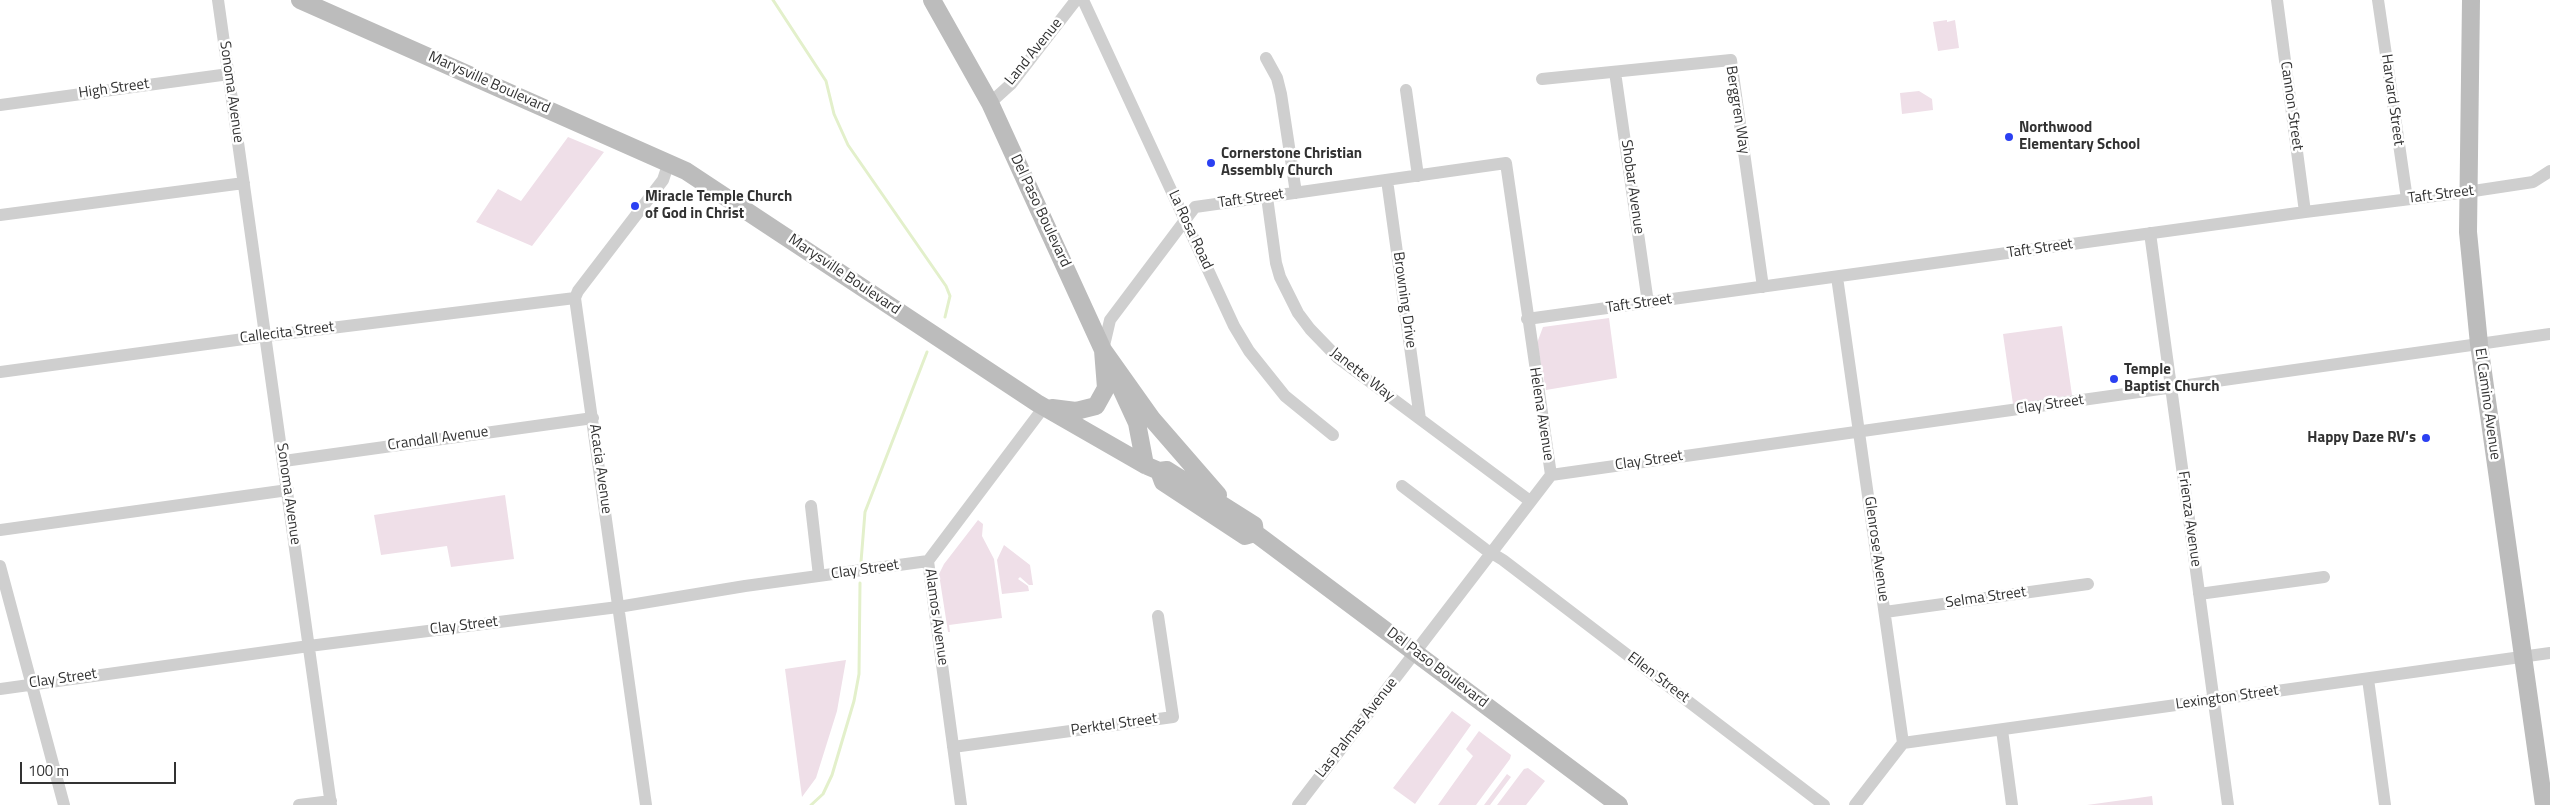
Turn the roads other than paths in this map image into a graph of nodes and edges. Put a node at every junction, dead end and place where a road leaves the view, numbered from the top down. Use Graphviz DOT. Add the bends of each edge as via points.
graph roads {
  1 [pos="218,0"];
  2 [pos="300,0"];
  3 [pos="932,0"];
  4 [pos="1076,0"];
  5 [pos="1083,0"];
  6 [pos="2277,0"];
  7 [pos="2378,0"];
  8 [pos="2471,0"];
  9 [pos="1266,58"];
  10 [pos="1616,72"];
  11 [pos="229,74"];
  12 [pos="1542,79"];
  13 [pos="1406,90"];
  14 [pos="990,103"];
  15 [pos="0,104"];
  16 [pos="669,162"];
  17 [pos="1506,163"];
  18 [pos="2550,171"];
  19 [pos="1418,176"];
  20 [pos="1387,180"];
  21 [pos="244,183"];
  22 [pos="2467,192"];
  23 [pos="1296,193"];
  24 [pos="1267,197"];
  25 [pos="2407,199"];
  26 [pos="2306,212"];
  27 [pos="0,215"];
  28 [pos="1185,221"];
  29 [pos="2150,234"];
  30 [pos="1837,276"];
  31 [pos="1763,287"];
  32 [pos="575,298"];
  33 [pos="1648,303"];
  34 [pos="1527,320"];
  35 [pos="2550,334"];
  36 [pos="266,336"];
  37 [pos="2479,344"];
  38 [pos="1103,350"];
  39 [pos="0,372"];
  40 [pos="2170,388"];
  41 [pos="1044,407"];
  42 [pos="593,418"];
  43 [pos="1152,419"];
  44 [pos="1420,419"];
  45 [pos="1859,432"];
  46 [pos="1333,435"];
  47 [pos="284,461"];
  48 [pos="1152,468"];
  49 [pos="1551,475"];
  50 [pos="1402,486"];
  51 [pos="288,490"];
  52 [pos="1530,501"];
  53 [pos="812,506"];
  54 [pos="1237,515"];
  55 [pos="0,530"];
  56 [pos="1255,533"];
  57 [pos="1492,552"];
  58 [pos="928,561"];
  59 [pos="0,566"];
  60 [pos="819,576"];
  61 [pos="2324,577"];
  62 [pos="2088,584"];
  63 [pos="2199,594"];
  64 [pos="618,607"];
  65 [pos="1885,612"];
  66 [pos="1158,616"];
  67 [pos="309,646"];
  68 [pos="1416,652"];
  69 [pos="2550,653"];
  70 [pos="2523,657"];
  71 [pos="2368,678"];
  72 [pos="31,684"];
  73 [pos="0,689"];
  74 [pos="2213,700"];
  75 [pos="2002,730"];
  76 [pos="1903,743"];
  77 [pos="953,747"];
  78 [pos="331,803"];
  79 [pos="64,805"];
  80 [pos="299,805"];
  81 [pos="646,805"];
  82 [pos="962,805"];
  83 [pos="1298,805"];
  84 [pos="1619,805"];
  85 [pos="1824,805"];
  86 [pos="1855,805"];
  87 [pos="2012,805"];
  88 [pos="2228,805"];
  89 [pos="2385,805"];
  90 [pos="2544,805"];
  1 -- 11 [label="street, Sonoma Avenue"];
  2 -- 16 [label="main road, Marysville Boulevard"];
  3 -- 14 [label="main road, Del Paso Boulevard"];
  4 -- 14 [label="street, Land Avenue" via="1011,84"];
  5 -- 28 [label="street, La Rosa Road"];
  6 -- 26 [label="street, Cannon Street"];
  7 -- 25 [label="street, Harvard Street"];
  8 -- 22 [label="main road, El Camino Avenue"];
  9 -- 23 [label="street" via="1281,94"];
  10 -- 12 [label="street, Berggren Way"];
  10 -- 31 [label="street, Berggren Way" via="1732,60"];
  10 -- 33 [label="street, Shobar Avenue"];
  11 -- 15 [label="street, High Street"];
  11 -- 21 [label="street, Sonoma Avenue"];
  13 -- 19 [label="street"];
  14 -- 38 [label="main road, Del Paso Boulevard"];
  16 -- 32 [label="street" via="663,180"];
  16 -- 41 [label="main road, Marysville Boulevard"];
  17 -- 19 [label="street, Taft Street"];
  17 -- 34 [label="street, Helena Avenue"];
  18 -- 22 [label="street, Taft Street" via="2533,182"];
  19 -- 20 [label="street, Taft Street"];
  20 -- 23 [label="street, Taft Street"];
  20 -- 44 [label="street, Browning Drive"];
  21 -- 27 [label="street"];
  21 -- 36 [label="street, Sonoma Avenue"];
  22 -- 25 [label="street, Taft Street"];
  22 -- 37 [label="main road, El Camino Avenue"];
  23 -- 24 [label="street, Taft Street"];
  24 -- 28 [label="street, Taft Street" via="1195,207"];
  24 -- 44 [label="street, Janette Way" via="1276,263 1298,313 1338,358"];
  25 -- 26 [label="street, Taft Street"];
  26 -- 29 [label="street, Taft Street"];
  28 -- 38 [label="street, Taft Street" via="1110,320"];
  28 -- 46 [label="street, La Rosa Road" via="1249,351 1285,396"];
  29 -- 30 [label="street, Taft Street"];
  29 -- 40 [label="street, Frienza Avenue"];
  30 -- 31 [label="street, Taft Street"];
  30 -- 45 [label="street, Glenrose Avenue"];
  31 -- 33 [label="street, Taft Street"];
  32 -- 36 [label="street, Callecita Street"];
  32 -- 42 [label="street, Acacia Avenue"];
  33 -- 34 [label="street, Taft Street"];
  34 -- 49 [label="street, Helena Avenue"];
  35 -- 37 [label="street, Clay Street"];
  36 -- 39 [label="street, Callecita Street"];
  36 -- 47 [label="street, Sonoma Avenue"];
  37 -- 40 [label="street, Clay Street"];
  37 -- 70 [label="main road, El Camino Avenue"];
  38 -- 41 [label="main road" via="1106,388 1096,406 1076,411"];
  38 -- 43 [label="main road, Del Paso Boulevard"];
  38 -- 48 [label="main road" via="1137,422"];
  40 -- 45 [label="street, Clay Street"];
  40 -- 63 [label="street, Frienza Avenue"];
  41 -- 48 [label="main road, Marysville Boulevard"];
  41 -- 58 [label="street, Alamos Avenue"];
  42 -- 47 [label="street, Crandall Avenue"];
  42 -- 64 [label="street, Acacia Avenue"];
  43 -- 48 [label="main road" via="1156,436"];
  43 -- 54 [label="main road, Del Paso Boulevard"];
  44 -- 52 [label="street, Janette Way"];
  45 -- 49 [label="street, Clay Street"];
  45 -- 65 [label="street, Glenrose Avenue"];
  47 -- 51 [label="street, Sonoma Avenue"];
  48 -- 54 [label="main road, Marysville Boulevard" via="1168,470"];
  48 -- 56 [label="main road, Marysville Boulevard" via="1163,482 1245,536"];
  49 -- 52 [label="street, Helena Avenue"];
  50 -- 57 [label="street"];
  51 -- 55 [label="street"];
  51 -- 67 [label="street, Sonoma Avenue"];
  52 -- 57 [label="street, Helena Avenue"];
  53 -- 60 [label="street"];
  54 -- 56 [label="main road, Marysville Boulevard" via="1254,525"];
  56 -- 68 [label="main road, Del Paso Boulevard"];
  57 -- 68 [label="street, Helena Avenue"];
  57 -- 85 [label="street, Ellen Street"];
  58 -- 60 [label="street, Clay Street"];
  58 -- 77 [label="street, Alamos Avenue"];
  59 -- 72 [label="street"];
  60 -- 64 [label="street, Clay Street"];
  61 -- 63 [label="street"];
  62 -- 65 [label="street, Selma Street"];
  63 -- 74 [label="street, Frienza Avenue"];
  64 -- 67 [label="street, Clay Street"];
  64 -- 81 [label="street, Acacia Avenue"];
  65 -- 76 [label="street, Glenrose Avenue"];
  66 -- 77 [label="street, Perktel Street" via="1173,717"];
  67 -- 72 [label="street, Clay Street"];
  67 -- 78 [label="street, Sonoma Avenue"];
  68 -- 83 [label="street, Las Palmas Avenue"];
  68 -- 84 [label="main road, Del Paso Boulevard"];
  69 -- 70 [label="street, Lexington Street"];
  70 -- 71 [label="street, Lexington Street"];
  70 -- 90 [label="main road, El Camino Avenue"];
  71 -- 74 [label="street, Lexington Street"];
  71 -- 89 [label="street"];
  72 -- 73 [label="street, Clay Street"];
  72 -- 79 [label="street"];
  74 -- 75 [label="street, Lexington Street"];
  74 -- 88 [label="street, Frienza Avenue"];
  75 -- 76 [label="street, Lexington Street"];
  75 -- 87 [label="street"];
  76 -- 86 [label="street"];
  77 -- 82 [label="street, Alamos Avenue"];
  78 -- 80 [label="street"];
}
